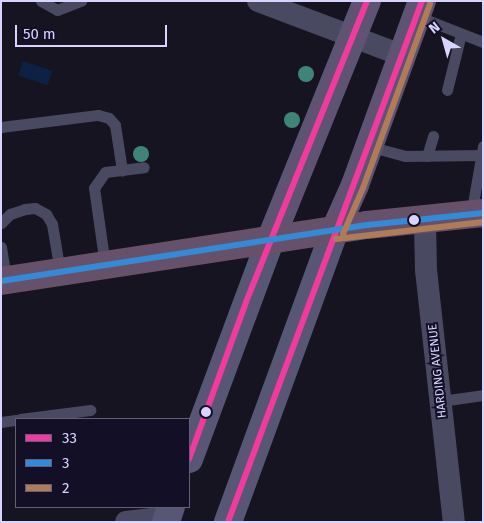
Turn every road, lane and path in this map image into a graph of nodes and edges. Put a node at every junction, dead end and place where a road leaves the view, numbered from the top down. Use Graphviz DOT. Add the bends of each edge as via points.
graph roads {
  1 [pos="41,1"];
  2 [pos="81,1"];
  3 [pos="258,1"];
  4 [pos="367,1"];
  5 [pos="419,9"];
  6 [pos="461,34"];
  7 [pos="353,37"];
  8 [pos="483,42"];
  9 [pos="401,55"];
  10 [pos="448,90"];
  11 [pos="1,127"];
  12 [pos="433,136"];
  13 [pos="367,146"];
  14 [pos="482,150"];
  15 [pos="427,156"];
  16 [pos="144,167"];
  17 [pos="122,170"];
  18 [pos="477,214"];
  19 [pos="425,220"];
  20 [pos="1,223"];
  21 [pos="335,230"];
  22 [pos="270,241"];
  23 [pos="1,247"];
  24 [pos="105,265"];
  25 [pos="60,272"];
  26 [pos="4,280"];
  27 [pos="483,395"];
  28 [pos="441,401"];
  29 [pos="90,410"];
  30 [pos="26,418"];
  31 [pos="15,420"];
  32 [pos="1,422"];
  33 [pos="190,456"];
  34 [pos="168,515"];
  35 [pos="126,522"];
  36 [pos="228,522"];
  37 [pos="454,522"];
  1 -- 2 [label="lane" via="57,10"];
  3 -- 7 [label="street"];
  4 -- 7 [label="main road"];
  5 -- 6 [label="lane"];
  5 -- 9 [label="main road"];
  6 -- 8 [label="lane"];
  6 -- 10 [label="lane"];
  7 -- 9 [label="street"];
  7 -- 22 [label="main road"];
  9 -- 13 [label="main road"];
  11 -- 17 [label="lane" via="98,115 110,118 115,125"];
  12 -- 15 [label="lane"];
  13 -- 15 [label="lane" via="406,156"];
  13 -- 21 [label="main road" via="355,185"];
  14 -- 15 [label="lane"];
  14 -- 18 [label="lane"];
  16 -- 17 [label="lane"];
  17 -- 24 [label="lane" via="105,172 94,188"];
  18 -- 19 [label="highway"];
  19 -- 21 [label="highway"];
  19 -- 28 [label="street, HARDING AVENUE" via="426,270"];
  20 -- 25 [label="lane" via="10,214 25,209 35,208 46,214 52,224"];
  21 -- 22 [label="highway"];
  21 -- 36 [label="main road"];
  22 -- 24 [label="highway"];
  22 -- 33 [label="main road"];
  23 -- 26 [label="lane"];
  24 -- 25 [label="highway"];
  25 -- 26 [label="highway"];
  27 -- 28 [label="lane"];
  28 -- 37 [label="street, HARDING AVENUE"];
  29 -- 30 [label="lane"];
  31 -- 32 [label="lane"];
  34 -- 35 [label="street"];
}
